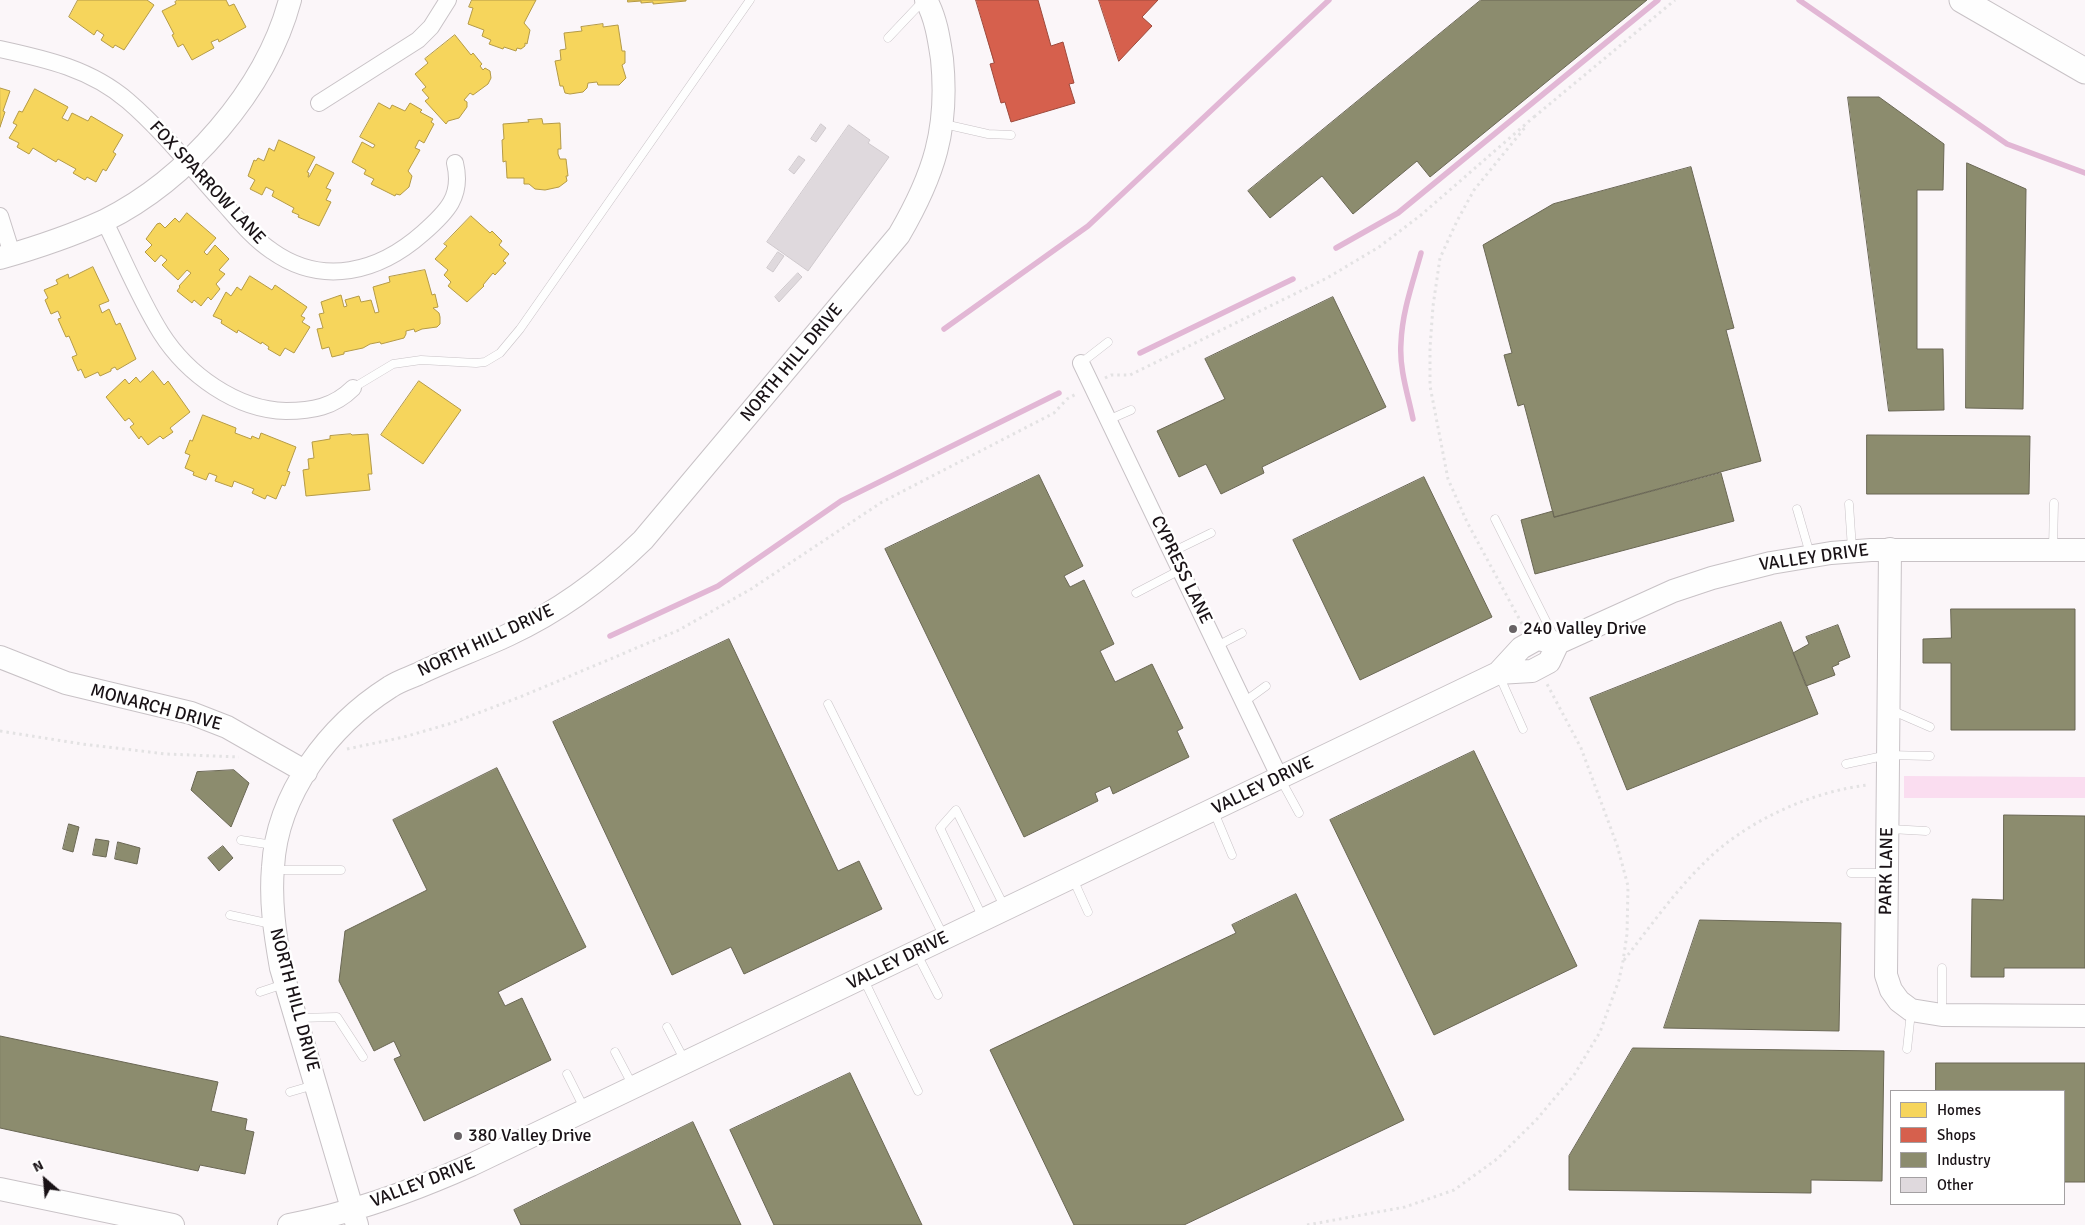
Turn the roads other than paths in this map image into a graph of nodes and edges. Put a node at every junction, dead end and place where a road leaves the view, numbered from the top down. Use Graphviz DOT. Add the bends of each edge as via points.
graph roads {
  1 [pos="290,0"];
  2 [pos="448,0"];
  3 [pos="750,0"];
  4 [pos="926,0"];
  5 [pos="1962,0"];
  6 [pos="888,38"];
  7 [pos="0,49"];
  8 [pos="2085,71"];
  9 [pos="320,103"];
  10 [pos="942,124"];
  11 [pos="1011,135"];
  12 [pos="186,162"];
  13 [pos="455,163"];
  14 [pos="0,216"];
  15 [pos="104,220"];
  16 [pos="6,256"];
  17 [pos="1108,342"];
  18 [pos="1081,363"];
  19 [pos="353,388"];
  20 [pos="1131,410"];
  21 [pos="1108,420"];
  22 [pos="2054,503"];
  23 [pos="1849,504"];
  24 [pos="1797,509"];
  25 [pos="1494,519"];
  26 [pos="1211,533"];
  27 [pos="1890,549"];
  28 [pos="2053,550"];
  29 [pos="2085,550"];
  30 [pos="1852,551"];
  31 [pos="1172,552"];
  32 [pos="1810,556"];
  33 [pos="1180,570"];
  34 [pos="1136,593"];
  35 [pos="1242,633"];
  36 [pos="1558,643"];
  37 [pos="1217,646"];
  38 [pos="0,657"];
  39 [pos="1498,673"];
  40 [pos="1266,686"];
  41 [pos="1244,702"];
  42 [pos="828,704"];
  43 [pos="1890,709"];
  44 [pos="1930,727"];
  45 [pos="1523,729"];
  46 [pos="1888,755"];
  47 [pos="1930,756"];
  48 [pos="1846,764"];
  49 [pos="306,772"];
  50 [pos="1280,778"];
  51 [pos="1213,810"];
  52 [pos="1298,813"];
  53 [pos="1888,829"];
  54 [pos="1926,831"];
  55 [pos="241,840"];
  56 [pos="276,845"];
  57 [pos="1232,855"];
  58 [pos="272,870"];
  59 [pos="341,870"];
  60 [pos="1851,873"];
  61 [pos="1888,873"];
  62 [pos="1072,877"];
  63 [pos="1005,909"];
  64 [pos="1088,912"];
  65 [pos="230,914"];
  66 [pos="984,920"];
  67 [pos="273,924"];
  68 [pos="945,939"];
  69 [pos="916,952"];
  70 [pos="1942,968"];
  71 [pos="863,978"];
  72 [pos="286,984"];
  73 [pos="260,992"];
  74 [pos="938,995"];
  75 [pos="1911,1010"];
  76 [pos="1942,1015"];
  77 [pos="2085,1016"];
  78 [pos="296,1018"];
  79 [pos="667,1027"];
  80 [pos="1907,1049"];
  81 [pos="616,1052"];
  82 [pos="363,1057"];
  83 [pos="686,1062"];
  84 [pos="567,1074"];
  85 [pos="316,1084"];
  86 [pos="634,1087"];
  87 [pos="918,1091"];
  88 [pos="290,1092"];
  89 [pos="586,1111"];
  90 [pos="0,1189"];
  91 [pos="355,1217"];
  92 [pos="173,1225"];
  93 [pos="289,1225"];
  1 -- 12 [label="street" via="261,70 211,138"];
  2 -- 9 [label="street" via="432,27 418,40"];
  3 -- 19 [label="lane" via="500,353 476,364 421,360 393,364"];
  4 -- 6 [label="lane"];
  4 -- 10 [label="street, NORTH HILL DRIVE" via="932,10 940,46 944,84"];
  5 -- 8 [label="main road"];
  7 -- 12 [label="street, FOX SPARROW LANE" via="65,65 107,85 146,118"];
  10 -- 11 [label="lane" via="988,134"];
  10 -- 49 [label="street, NORTH HILL DRIVE" via="933,164 919,201 899,235 643,540 613,569 545,616 391,686 345,722"];
  12 -- 13 [label="street, FOX SPARROW LANE" via="248,230 272,251 302,267 337,272 355,270 394,255 432,226 456,195 458,177"];
  12 -- 15 [label="street" via="160,186"];
  14 -- 16 [label="street"];
  15 -- 16 [label="street"];
  15 -- 19 [label="street" via="162,334 210,384 230,396 276,411 323,408 344,398"];
  17 -- 18 [label="lane"];
  18 -- 21 [label="street, CYPRESS LANE"];
  20 -- 21 [label="lane"];
  21 -- 31 [label="street, CYPRESS LANE"];
  22 -- 28 [label="lane"];
  23 -- 30 [label="lane"];
  24 -- 32 [label="lane"];
  25 -- 36 [label="lane"];
  26 -- 31 [label="lane"];
  27 -- 28 [label="street, VALLEY DRIVE"];
  27 -- 30 [label="street, VALLEY DRIVE"];
  27 -- 43 [label="street, PARK LANE"];
  28 -- 29 [label="street, VALLEY DRIVE"];
  30 -- 32 [label="street, VALLEY DRIVE"];
  31 -- 33 [label="street, CYPRESS LANE"];
  32 -- 36 [label="street, VALLEY DRIVE" via="1751,567 1692,585 1632,608"];
  33 -- 34 [label="lane"];
  33 -- 37 [label="street, CYPRESS LANE"];
  35 -- 37 [label="lane"];
  36 -- 39 [label="street, VALLEY DRIVE" via="1537,639 1521,648"];
  37 -- 41 [label="street, CYPRESS LANE"];
  38 -- 49 [label="street, MONARCH DRIVE" via="66,684 191,713 228,727"];
  39 -- 45 [label="lane"];
  39 -- 50 [label="street, VALLEY DRIVE"];
  40 -- 41 [label="lane"];
  41 -- 50 [label="street, CYPRESS LANE"];
  42 -- 68 [label="lane"];
  43 -- 44 [label="lane"];
  43 -- 46 [label="street, PARK LANE"];
  46 -- 47 [label="lane"];
  46 -- 48 [label="lane"];
  46 -- 53 [label="street, PARK LANE"];
  49 -- 56 [label="street, NORTH HILL DRIVE" via="290,800"];
  50 -- 51 [label="street, VALLEY DRIVE"];
  50 -- 52 [label="lane"];
  51 -- 57 [label="lane"];
  51 -- 62 [label="street, VALLEY DRIVE"];
  53 -- 54 [label="lane"];
  53 -- 61 [label="street, PARK LANE"];
  55 -- 56 [label="lane"];
  56 -- 58 [label="street, NORTH HILL DRIVE"];
  58 -- 59 [label="lane"];
  58 -- 67 [label="street, NORTH HILL DRIVE"];
  60 -- 61 [label="lane"];
  61 -- 75 [label="street, PARK LANE" via="1886,975 1895,996"];
  62 -- 63 [label="street, VALLEY DRIVE"];
  62 -- 64 [label="lane"];
  63 -- 66 [label="street, VALLEY DRIVE"];
  63 -- 66 [label="lane" via="956,810 940,828"];
  65 -- 67 [label="lane"];
  66 -- 68 [label="street, VALLEY DRIVE"];
  67 -- 72 [label="street, NORTH HILL DRIVE"];
  68 -- 69 [label="street, VALLEY DRIVE"];
  69 -- 71 [label="street, VALLEY DRIVE"];
  69 -- 74 [label="lane"];
  70 -- 76 [label="lane"];
  71 -- 83 [label="street, VALLEY DRIVE"];
  71 -- 87 [label="lane"];
  72 -- 73 [label="lane"];
  72 -- 78 [label="street, NORTH HILL DRIVE"];
  75 -- 76 [label="street"];
  75 -- 80 [label="lane"];
  76 -- 77 [label="street"];
  78 -- 82 [label="lane" via="337,1017"];
  78 -- 85 [label="street, NORTH HILL DRIVE"];
  79 -- 83 [label="lane"];
  81 -- 86 [label="lane"];
  83 -- 86 [label="street, VALLEY DRIVE"];
  84 -- 89 [label="lane"];
  85 -- 88 [label="lane"];
  85 -- 91 [label="street, NORTH HILL DRIVE"];
  86 -- 89 [label="street, VALLEY DRIVE"];
  89 -- 91 [label="street, VALLEY DRIVE"];
  90 -- 92 [label="street"];
  91 -- 93 [label="street, VALLEY DRIVE"];
}
